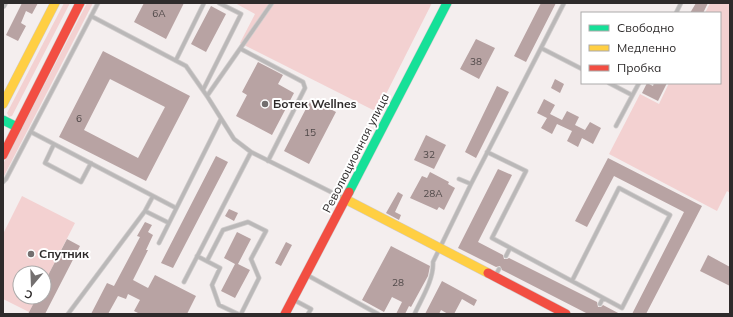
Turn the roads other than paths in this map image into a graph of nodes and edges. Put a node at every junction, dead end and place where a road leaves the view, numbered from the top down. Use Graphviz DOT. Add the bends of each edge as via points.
graph roads {
  1 [pos="56,3"];
  2 [pos="80,3"];
  3 [pos="98,3"];
  4 [pos="204,3"];
  5 [pos="219,3"];
  6 [pos="272,3"];
  7 [pos="447,3"];
  8 [pos="564,3"];
  9 [pos="681,3"];
  10 [pos="676,12"];
  11 [pos="92,16"];
  12 [pos="541,48"];
  13 [pos="241,49"];
  14 [pos="176,60"];
  15 [pos="581,68"];
  16 [pos="611,84"];
  17 [pos="638,84"];
  18 [pos="203,90"];
  19 [pos="632,95"];
  20 [pos="207,96"];
  21 [pos="3,104"];
  22 [pos="221,119"];
  23 [pos="3,120"];
  24 [pos="616,126"];
  25 [pos="17,127"];
  26 [pos="31,132"];
  27 [pos="54,144"];
  28 [pos="251,152"];
  29 [pos="487,152"];
  30 [pos="3,155"];
  31 [pos="268,161"];
  32 [pos="91,163"];
  33 [pos="459,179"];
  34 [pos="3,182"];
  35 [pos="471,184"];
  36 [pos="153,196"];
  37 [pos="345,200"];
  38 [pos="176,208"];
  39 [pos="146,211"];
  40 [pos="169,223"];
  41 [pos="159,243"];
  42 [pos="440,248"];
  43 [pos="510,248"];
  44 [pos="197,256"];
  45 [pos="506,256"];
  46 [pos="207,262"];
  47 [pos="499,269"];
  48 [pos="306,275"];
  49 [pos="495,277"];
  50 [pos="572,281"];
  51 [pos="184,282"];
  52 [pos="603,298"];
  53 [pos="293,300"];
  54 [pos="600,304"];
  55 [pos="68,314"];
  56 [pos="240,314"];
  57 [pos="285,314"];
  58 [pos="308,314"];
  59 [pos="378,314"];
  60 [pos="416,314"];
  61 [pos="566,314"];
  1 -- 21 [label="main road"];
  2 -- 25 [label="main road"];
  3 -- 11 [label="lane"];
  4 -- 14 [label="lane"];
  5 -- 18 [label="lane" via="241,14"];
  6 -- 13 [label="lane"];
  7 -- 37 [label="main road, Революционная улица"];
  8 -- 12 [label="lane"];
  9 -- 10 [label="lane"];
  11 -- 14 [label="lane"];
  11 -- 26 [label="lane"];
  12 -- 15 [label="lane"];
  12 -- 29 [label="lane"];
  13 -- 20 [label="lane"];
  13 -- 31 [label="lane" via="305,85"];
  14 -- 18 [label="lane" via="186,66"];
  16 -- 19 [label="lane"];
  17 -- 19 [label="lane"];
  18 -- 20 [label="lane"];
  19 -- 24 [label="lane"];
  20 -- 22 [label="lane"];
  22 -- 28 [label="lane" via="234,139"];
  22 -- 38 [label="lane"];
  23 -- 25 [label="main road"];
  25 -- 30 [label="main road"];
  26 -- 27 [label="lane"];
  26 -- 34 [label="lane"];
  27 -- 32 [label="lane"];
  27 -- 32 [label="lane" via="45,163 81,182"];
  28 -- 31 [label="lane"];
  28 -- 44 [label="lane"];
  29 -- 35 [label="lane"];
  29 -- 43 [label="lane" via="526,171 492,238"];
  31 -- 37 [label="lane"];
  32 -- 36 [label="lane"];
  33 -- 35 [label="lane"];
  35 -- 42 [label="lane"];
  36 -- 38 [label="lane"];
  36 -- 39 [label="lane"];
  37 -- 42 [label="main road"];
  37 -- 48 [label="main road, Революционная улица"];
  38 -- 40 [label="lane"];
  39 -- 40 [label="lane"];
  39 -- 55 [label="lane"];
  40 -- 41 [label="lane"];
  42 -- 49 [label="main road"];
  42 -- 60 [label="lane"];
  43 -- 45 [label="lane"];
  43 -- 50 [label="lane"];
  44 -- 46 [label="lane"];
  44 -- 51 [label="lane"];
  46 -- 56 [label="lane" via="220,268 212,285 219,305"];
  46 -- 56 [label="lane" via="223,230 248,222 266,231 251,259 259,278"];
  47 -- 49 [label="lane"];
  48 -- 53 [label="main road, Революционная улица"];
  48 -- 59 [label="lane"];
  49 -- 61 [label="main road"];
  50 -- 52 [label="lane"];
  50 -- 52 [label="lane" via="619,188 670,215 622,308"];
  52 -- 54 [label="lane"];
  53 -- 57 [label="main road, Революционная улица"];
  53 -- 58 [label="lane" via="311,309"];
}
